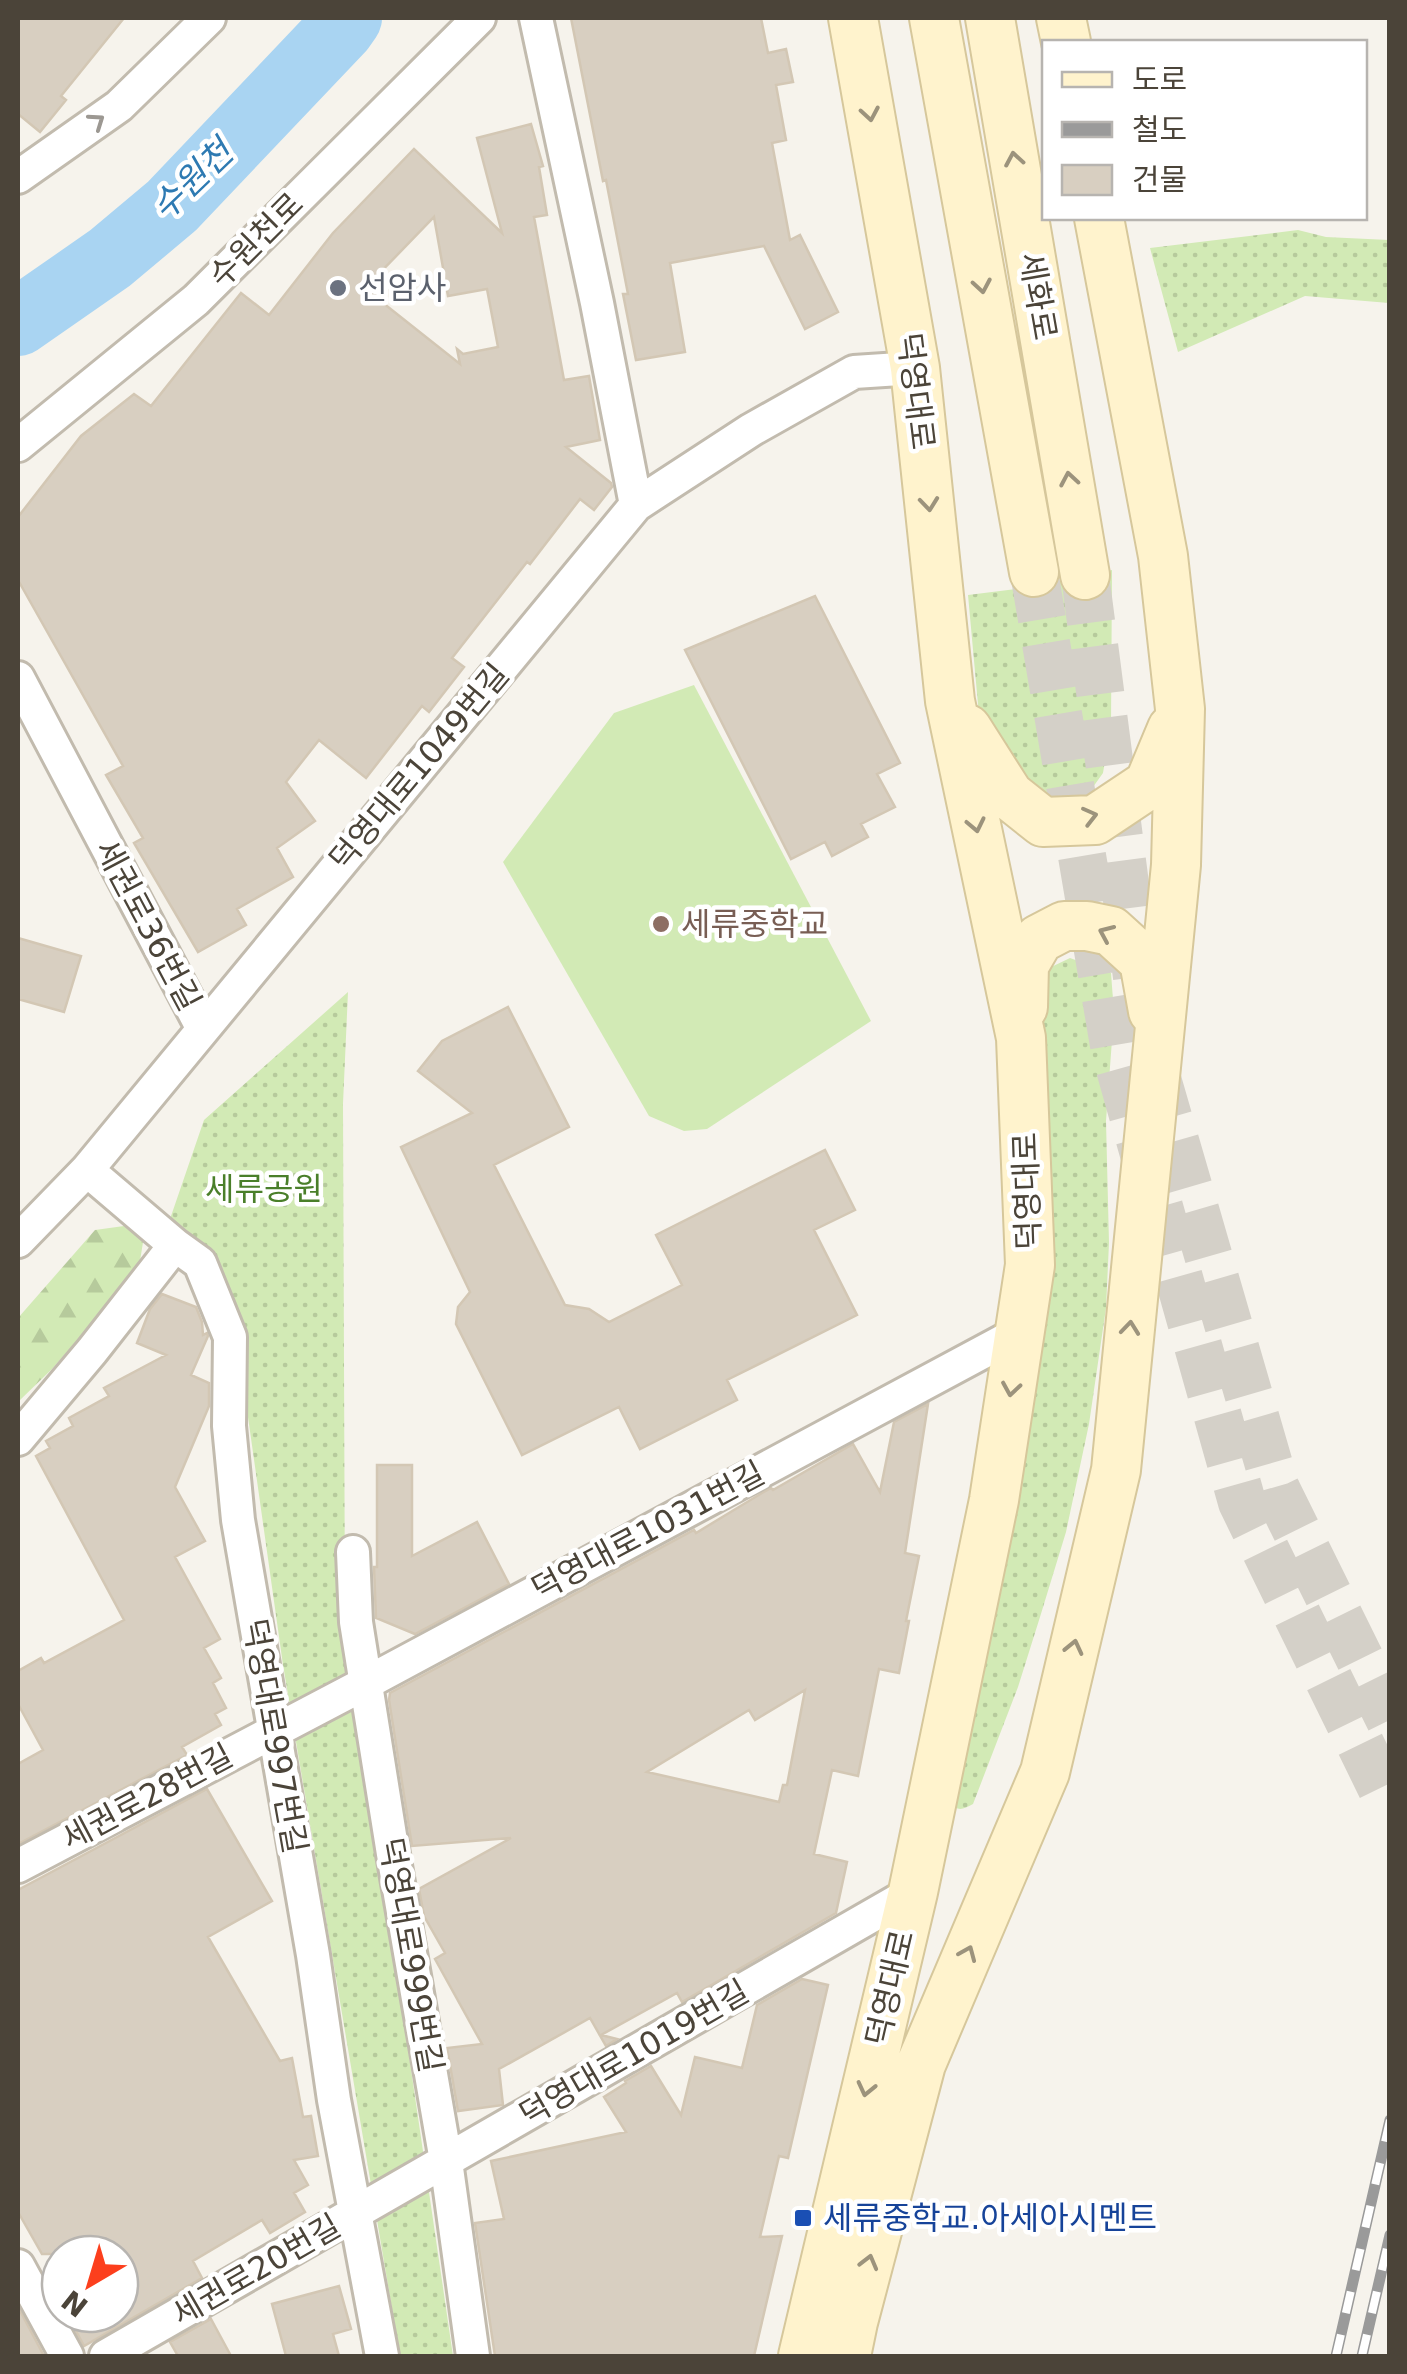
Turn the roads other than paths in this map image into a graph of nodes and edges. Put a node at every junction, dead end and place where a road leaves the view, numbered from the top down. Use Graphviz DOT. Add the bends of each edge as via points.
graph roads {
  1 [pos="210,18"];
  2 [pos="480,18"];
  3 [pos="536,18"];
  4 [pos="853,18"];
  5 [pos="934,18"];
  6 [pos="990,18"];
  7 [pos="18,177"];
  8 [pos="1099,220"];
  9 [pos="915,368"];
  10 [pos="18,446"];
  11 [pos="636,505"];
  12 [pos="1034,572"];
  13 [pos="1085,575"];
  14 [pos="18,678"];
  15 [pos="950,700"];
  16 [pos="1180,709"];
  17 [pos="203,1028"];
  18 [pos="1022,1038"];
  19 [pos="1159,1044"];
  20 [pos="87,1170"];
  21 [pos="18,1241"];
  22 [pos="176,1245"];
  23 [pos="1020,1332"];
  24 [pos="18,1440"];
  25 [pos="352,1552"];
  26 [pos="366,1683"];
  27 [pos="276,1728"];
  28 [pos="18,1866"];
  29 [pos="913,1892"];
  30 [pos="446,2160"];
  31 [pos="354,2213"];
  32 [pos="18,2266"];
  33 [pos="67,2356"];
  34 [pos="106,2356"];
  35 [pos="382,2356"];
  36 [pos="473,2356"];
  37 [pos="803,2356"];
  38 [pos="846,2356"];
  7 -- 1 [label="street, one-way" via="120,106"];
  2 -- 10 [label="street, 수원천로" via="196,300"];
  3 -- 11 [label="street"];
  4 -- 9 [label="main road, 덕영대로, one-way"];
  5 -- 12 [label="main road, 세화로, one-way"];
  13 -- 6 [label="main road, 세화로, one-way"];
  8 -- 16 [label="main road, 덕영대로" via="1164,556"];
  9 -- 11 [label="street, 덕영대로1049번길" via="854,372"];
  9 -- 15 [label="main road, 덕영대로, one-way"];
  11 -- 17 [label="street, 덕영대로1049번길"];
  14 -- 17 [label="street, 세권로36번길"];
  15 -- 16 [label="main road, one-way" via="1009,795 1043,822 1095,820 1149,784"];
  15 -- 18 [label="main road, 덕영대로, one-way"];
  16 -- 19 [label="main road, 덕영대로" via="1176,865"];
  17 -- 20 [label="street, 세권로36번길"];
  19 -- 18 [label="main road, one-way" via="1144,960 1111,931 1087,926 1064,926 1039,939 1024,965"];
  18 -- 23 [label="main road, 덕영대로" via="1030,1266"];
  38 -- 19 [label="main road, 덕영대로, one-way" via="921,2064 1044,1772 1076,1640 1116,1470"];
  20 -- 21 [label="street, 세권로36번길"];
  20 -- 22 [label="street, 덕영대로997번길"];
  22 -- 24 [label="street"];
  22 -- 27 [label="street, 덕영대로997번길" via="200,1263 230,1337 238,1520"];
  23 -- 26 [label="street, 덕영대로1031번길"];
  23 -- 29 [label="main road, 덕영대로, one-way" via="994,1500"];
  25 -- 26 [label="street, 덕영대로999번길"];
  26 -- 27 [label="street, 덕영대로1031번길"];
  26 -- 30 [label="street, 덕영대로999번길"];
  27 -- 28 [label="street, 세권로28번길"];
  27 -- 31 [label="street, 덕영대로997번길"];
  29 -- 30 [label="street, 덕영대로1019번길"];
  29 -- 37 [label="main road, 덕영대로, one-way"];
  30 -- 31 [label="street, 덕영대로1019번길"];
  30 -- 36 [label="street, 덕영대로999번길"];
  31 -- 34 [label="street, 세권로20번길"];
  31 -- 35 [label="street, 덕영대로997번길"];
  32 -- 33 [label="street"];
}
